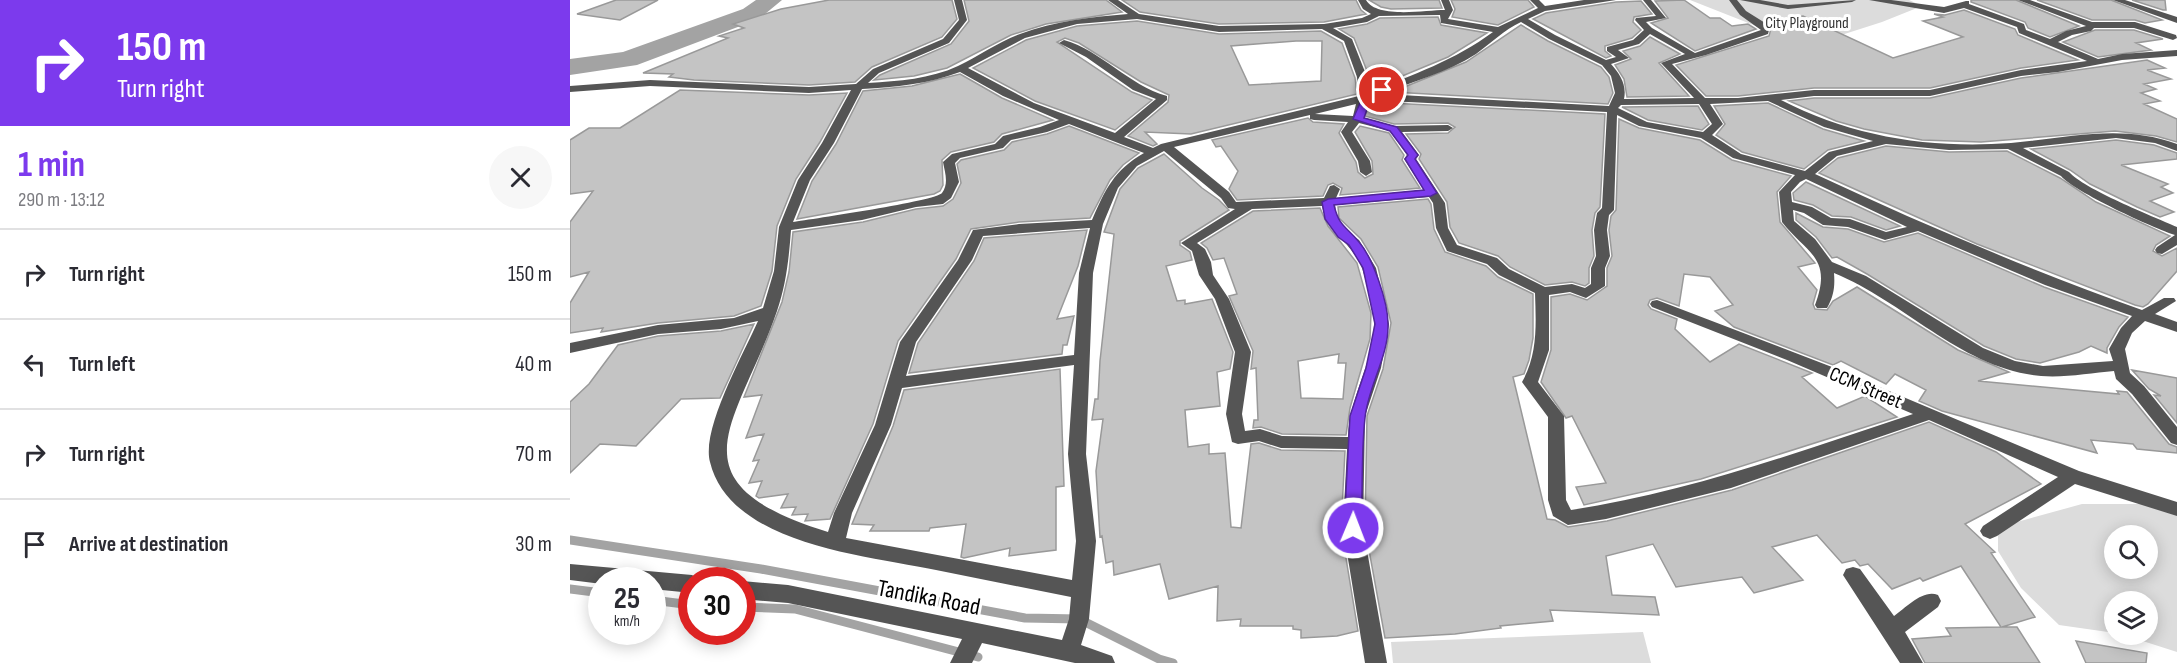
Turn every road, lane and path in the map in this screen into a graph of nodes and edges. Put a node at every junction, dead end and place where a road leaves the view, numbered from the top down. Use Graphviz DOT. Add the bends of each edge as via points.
graph roads {
  1 [pos="958,0"];
  2 [pos="1112,0"];
  3 [pos="1362,0"];
  4 [pos="1445,0"];
  5 [pos="1534,0"];
  6 [pos="1612,0"];
  7 [pos="1647,0"];
  8 [pos="1733,0"];
  9 [pos="1744,0"];
  10 [pos="1852,0"];
  11 [pos="1873,0"];
  12 [pos="2022,0"];
  13 [pos="2117,0"];
  14 [pos="1966,3"];
  15 [pos="1544,9"];
  16 [pos="1448,12"];
  17 [pos="1378,14"];
  18 [pos="1137,16"];
  19 [pos="1523,19"];
  20 [pos="2177,20"];
  21 [pos="2091,25"];
  22 [pos="1324,27"];
  23 [pos="1498,30"];
  24 [pos="1649,30"];
  25 [pos="2176,37"];
  26 [pos="2051,42"];
  27 [pos="1064,43"];
  28 [pos="2177,52"];
  29 [pos="1693,56"];
  30 [pos="2098,62"];
  31 [pos="1605,63"];
  32 [pos="961,68"];
  33 [pos="858,87"];
  34 [pos="570,89"];
  35 [pos="1367,96"];
  36 [pos="1773,99"];
  37 [pos="1703,102"];
  38 [pos="1615,106"];
  39 [pos="1296,116"];
  40 [pos="1358,119"];
  41 [pos="1069,120"];
  42 [pos="1394,129"];
  43 [pos="1448,129"];
  44 [pos="1704,135"];
  45 [pos="1117,137"];
  46 [pos="1885,141"];
  47 [pos="2010,146"];
  48 [pos="2177,148"];
  49 [pos="1158,149"];
  50 [pos="1366,172"];
  51 [pos="1807,175"];
  52 [pos="1431,193"];
  53 [pos="1331,196"];
  54 [pos="1786,204"];
  55 [pos="1247,207"];
  56 [pos="1097,224"];
  57 [pos="785,226"];
  58 [pos="1918,227"];
  59 [pos="2177,232"];
  60 [pos="2177,239"];
  61 [pos="2162,250"];
  62 [pos="1827,265"];
  63 [pos="1542,292"];
  64 [pos="2169,301"];
  65 [pos="1657,304"];
  66 [pos="1822,305"];
  67 [pos="770,311"];
  68 [pos="2141,315"];
  69 [pos="2177,327"];
  70 [pos="570,348"];
  71 [pos="1081,358"];
  72 [pos="2122,365"];
  73 [pos="896,383"];
  74 [pos="1930,414"];
  75 [pos="2177,440"];
  76 [pos="1355,443"];
  77 [pos="2073,476"];
  78 [pos="2177,509"];
  79 [pos="1990,531"];
  80 [pos="835,543"];
  81 [pos="570,572"];
  82 [pos="1853,575"];
  83 [pos="678,584"];
  84 [pos="1080,590"];
  85 [pos="756,591"];
  86 [pos="1931,601"];
  87 [pos="1892,630"];
  88 [pos="976,633"];
  89 [pos="1069,651"];
  90 [pos="961,663"];
  91 [pos="1104,663"];
  92 [pos="1376,663"];
  93 [pos="1912,663"];
  1 -- 33 [label="street" via="963,20 946,41 876,71"];
  2 -- 18 [label="street"];
  3 -- 17 [label="street"];
  4 -- 16 [label="street"];
  5 -- 15 [label="street"];
  6 -- 15 [label="street"];
  7 -- 24 [label="street" via="1662,18 1639,20"];
  8 -- 29 [label="street" via="1743,13 1767,28 1765,32"];
  9 -- 10 [label="street" via="1788,7"];
  11 -- 14 [label="street" via="1944,10"];
  12 -- 21 [label="street"];
  13 -- 20 [label="street"];
  14 -- 26 [label="street"];
  15 -- 19 [label="street"];
  16 -- 17 [label="street"];
  16 -- 23 [label="street" via="1444,21"];
  17 -- 22 [label="street"];
  18 -- 22 [label="street" via="1219,29"];
  18 -- 32 [label="street" via="1055,26 1022,36"];
  19 -- 23 [label="street"];
  19 -- 31 [label="street"];
  21 -- 25 [label="street" via="2135,25"];
  21 -- 26 [label="street"];
  22 -- 35 [label="street" via="1348,39"];
  23 -- 35 [label="street" via="1455,61"];
  24 -- 29 [label="street"];
  24 -- 31 [label="street" via="1636,42 1610,49 1624,58"];
  26 -- 30 [label="street"];
  27 -- 45 [label="street" via="1131,85 1163,98"];
  28 -- 30 [label="street"];
  29 -- 37 [label="street" via="1666,63"];
  30 -- 36 [label="street" via="2021,73 1930,93 1814,93"];
  31 -- 38 [label="street" via="1616,76 1620,93"];
  32 -- 33 [label="street" via="921,80"];
  32 -- 41 [label="street" via="990,86"];
  33 -- 34 [label="street" via="796,90 650,83"];
  33 -- 57 [label="street" via="804,180"];
  35 -- 38 [label="street" via="1461,107 1516,103"];
  35 -- 39 [label="street"];
  35 -- 40 [label="street"];
  36 -- 37 [label="street"];
  36 -- 46 [label="street" via="1816,120"];
  37 -- 38 [label="street"];
  37 -- 44 [label="street" via="1718,124"];
  38 -- 44 [label="street" via="1643,124"];
  38 -- 63 [label="street" via="1608,210 1603,213 1598,244 1603,256 1598,268 1599,286 1586,294 1572,288"];
  39 -- 40 [label="street"];
  39 -- 49 [label="street"];
  40 -- 42 [label="street"];
  40 -- 50 [label="street" via="1346,132 1364,161"];
  41 -- 45 [label="street"];
  41 -- 57 [label="street" via="1007,138 999,146 956,156 949,162 953,182 939,201"];
  42 -- 43 [label="street"];
  42 -- 52 [label="street" via="1413,155 1410,159"];
  44 -- 51 [label="street" via="1737,156"];
  45 -- 49 [label="street"];
  46 -- 47 [label="street"];
  46 -- 51 [label="street" via="1833,154"];
  47 -- 48 [label="street" via="2127,135"];
  47 -- 59 [label="street"];
  49 -- 55 [label="street" via="1225,195 1232,205"];
  49 -- 56 [label="street" via="1133,164 1112,187"];
  51 -- 54 [label="street" via="1796,179 1785,192"];
  51 -- 58 [label="street"];
  52 -- 53 [label="street"];
  52 -- 63 [label="street" via="1439,203 1442,228 1452,248 1492,261 1504,272"];
  53 -- 55 [label="street"];
  53 -- 76 [label="street" via="1331,219 1354,243 1369,268 1382,324 1357,416"];
  54 -- 58 [label="street" via="1808,210 1828,222 1850,223 1885,236"];
  54 -- 62 [label="street" via="1788,222"];
  55 -- 76 [label="street" via="1188,243 1198,249 1206,275 1222,298 1243,352 1234,414 1238,438 1260,435 1281,442"];
  56 -- 71 [label="street" via="1086,273"];
  56 -- 73 [label="street" via="978,233 965,260 908,342"];
  57 -- 67 [label="street" via="781,271"];
  58 -- 68 [label="street" via="2049,282"];
  60 -- 61 [label="street"];
  62 -- 66 [label="street" via="1828,289"];
  62 -- 72 [label="street" via="1861,279 1977,351 2012,366 2043,371"];
  63 -- 74 [label="street" via="1543,332 1537,372 1530,382 1556,416 1557,500 1560,511 1568,518 1731,481"];
  64 -- 68 [label="street"];
  65 -- 74 [label="street, CCM Street" via="1784,348"];
  67 -- 70 [label="street" via="754,319 670,328"];
  67 -- 80 [label="street" via="724,416 718,461 732,490 758,512"];
  68 -- 69 [label="street"];
  68 -- 72 [label="street" via="2122,335 2117,349"];
  71 -- 73 [label="street"];
  71 -- 84 [label="street" via="1077,454 1086,541"];
  72 -- 75 [label="street" via="2122,375"];
  73 -- 80 [label="street" via="883,425 843,513"];
  74 -- 77 [label="street, CCM Street"];
  76 -- 92 [label="street" via="1353,528"];
  77 -- 78 [label="street, CCM Street"];
  77 -- 79 [label="street"];
  80 -- 84 [label="street"];
  81 -- 83 [label="street"];
  82 -- 87 [label="street"];
  84 -- 89 [label="street" via="1079,620"];
  85 -- 88 [label="street, Tandika Road" via="788,594"];
  86 -- 87 [label="street"];
  87 -- 93 [label="street"];
  88 -- 89 [label="street, Tandika Road"];
  88 -- 90 [label="street"];
  89 -- 91 [label="street, Tandika Road"];
}
